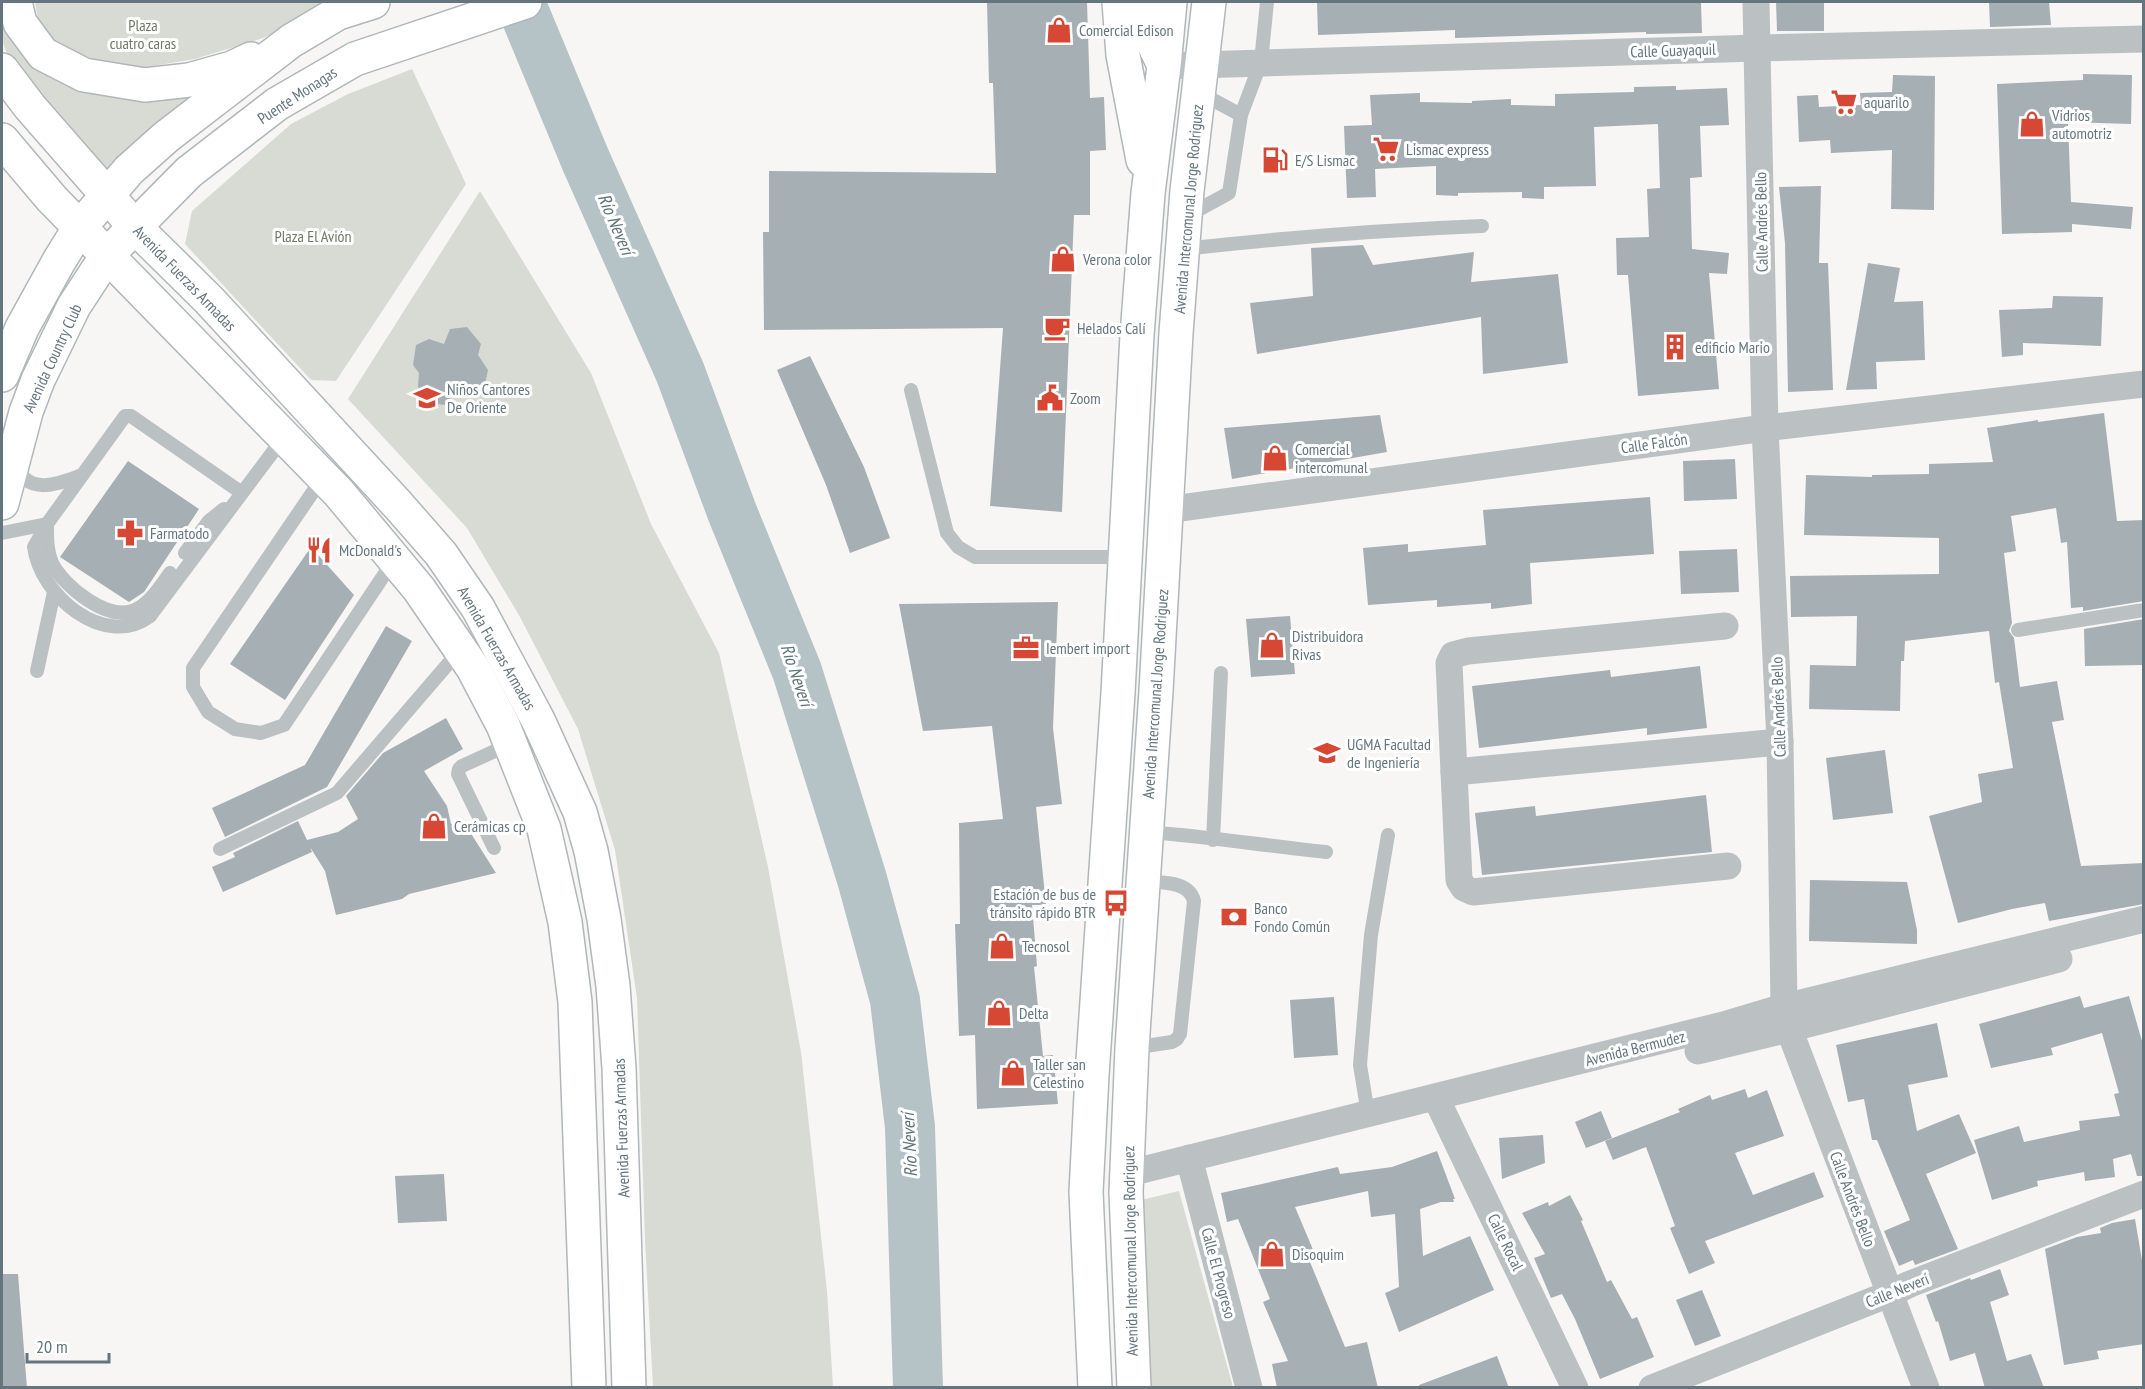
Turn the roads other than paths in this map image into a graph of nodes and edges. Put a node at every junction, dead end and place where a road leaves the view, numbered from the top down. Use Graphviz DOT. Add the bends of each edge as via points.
graph roads {
  1 [pos="15,2"];
  2 [pos="373,2"];
  3 [pos="525,2"];
  4 [pos="1119,2"];
  5 [pos="1142,2"];
  6 [pos="1170,2"];
  7 [pos="1209,2"];
  8 [pos="1267,2"];
  9 [pos="1756,2"];
  10 [pos="2144,39"];
  11 [pos="291,41"];
  12 [pos="1758,48"];
  13 [pos="1260,62"];
  14 [pos="1164,66"];
  15 [pos="2,70"];
  16 [pos="1201,79"];
  17 [pos="1241,115"];
  18 [pos="2,140"];
  19 [pos="1149,187"];
  20 [pos="107,196"];
  21 [pos="1185,217"];
  22 [pos="1482,226"];
  23 [pos="80,227"];
  24 [pos="135,227"];
  25 [pos="1183,249"];
  26 [pos="108,255"];
  27 [pos="2,375"];
  28 [pos="2144,384"];
  29 [pos="911,390"];
  30 [pos="1765,428"];
  31 [pos="284,437"];
  32 [pos="16,449"];
  33 [pos="82,475"];
  34 [pos="323,477"];
  35 [pos="242,493"];
  36 [pos="2,503"];
  37 [pos="1166,510"];
  38 [pos="47,524"];
  39 [pos="2,533"];
  40 [pos="1125,557"];
  41 [pos="394,560"];
  42 [pos="54,592"];
  43 [pos="2144,610"];
  44 [pos="1725,626"];
  45 [pos="2018,630"];
  46 [pos="460,650"];
  47 [pos="37,670"];
  48 [pos="1221,673"];
  49 [pos="1780,742"];
  50 [pos="510,744"];
  51 [pos="1454,772"];
  52 [pos="1146,832"];
  53 [pos="1388,835"];
  54 [pos="1213,840"];
  55 [pos="494,848"];
  56 [pos="220,849"];
  57 [pos="1326,852"];
  58 [pos="1728,866"];
  59 [pos="1142,881"];
  60 [pos="2144,919"];
  61 [pos="2144,937"];
  62 [pos="1786,1018"];
  63 [pos="1132,1048"];
  64 [pos="1439,1104"];
  65 [pos="1368,1114"];
  66 [pos="1191,1166"];
  67 [pos="1126,1182"];
  68 [pos="2144,1194"];
  69 [pos="1890,1294"];
  70 [pos="589,1388"];
  71 [pos="629,1388"];
  72 [pos="1095,1388"];
  73 [pos="1134,1388"];
  74 [pos="1249,1388"];
  75 [pos="1575,1388"];
  76 [pos="1652,1388"];
  77 [pos="1926,1388"];
  1 -- 11 [label="street" via="20,23 43,54 84,75 145,85 189,81"];
  2 -- 11 [label="street" via="338,13"];
  3 -- 24 [label="street, Puente Monagas" via="355,58 277,104 189,172"];
  4 -- 19 [label="street" via="1123,55"];
  5 -- 14 [label="street" via="1147,30"];
  6 -- 14 [label="street"];
  7 -- 16 [label="street, Avenida Intercomunal Jorge Rodriguez"];
  8 -- 13 [label="lane"];
  9 -- 12 [label="street, Calle Andrés Bello"];
  10 -- 12 [label="street, Calle Guayaquil"];
  11 -- 20 [label="street" via="166,137"];
  12 -- 13 [label="street, Calle Guayaquil"];
  12 -- 30 [label="street, Calle Andrés Bello"];
  13 -- 16 [label="street, Calle Guayaquil"];
  13 -- 17 [label="lane"];
  14 -- 16 [label="street, Calle Guayaquil"];
  14 -- 19 [label="street"];
  15 -- 20 [label="street, Avenida Fuerzas Armadas"];
  16 -- 17 [label="lane"];
  16 -- 21 [label="street, Avenida Intercomunal Jorge Rodriguez"];
  17 -- 21 [label="lane" via="1229,193"];
  18 -- 23 [label="street, Avenida Fuerzas Armadas"];
  19 -- 40 [label="street"];
  20 -- 23 [label="street"];
  20 -- 24 [label="street, Avenida Fuerzas Armadas"];
  21 -- 25 [label="street, Avenida Intercomunal Jorge Rodriguez"];
  22 -- 25 [label="lane" via="1388,229"];
  23 -- 26 [label="street, Avenida Fuerzas Armadas"];
  23 -- 27 [label="street" via="30,313"];
  24 -- 26 [label="street, Puente Monagas"];
  24 -- 71 [label="street, Avenida Fuerzas Armadas" via="209,300 441,554 478,608 538,720 580,812 602,907 613,986"];
  25 -- 37 [label="street, Avenida Intercomunal Jorge Rodriguez"];
  26 -- 31 [label="street, Avenida Fuerzas Armadas"];
  26 -- 32 [label="street, Avenida Country Club" via="59,335 26,412"];
  28 -- 30 [label="street, Calle Falcón"];
  29 -- 40 [label="lane" via="947,533 958,547 975,557"];
  30 -- 37 [label="street, Calle Falcón"];
  30 -- 49 [label="street, Calle Andrés Bello"];
  31 -- 34 [label="street, Avenida Fuerzas Armadas"];
  31 -- 35 [label="lane"];
  32 -- 33 [label="lane" via="18,465 28,482 56,484"];
  32 -- 36 [label="street, Avenida Country Club"];
  33 -- 35 [label="lane" via="122,419 131,416"];
  33 -- 38 [label="lane"];
  34 -- 41 [label="street, Avenida Fuerzas Armadas"];
  34 -- 41 [label="lane" via="193,668 193,687 208,712 235,729 261,733 284,725"];
  35 -- 38 [label="lane" via="209,521 146,603 134,611 121,613 94,603 68,585 52,563 46,546"];
  35 -- 42 [label="lane" via="140,624 118,627 90,620"];
  37 -- 52 [label="street, Avenida Intercomunal Jorge Rodriguez"];
  38 -- 39 [label="lane"];
  38 -- 42 [label="lane" via="34,547 38,567"];
  40 -- 72 [label="street" via="1086,1192"];
  41 -- 46 [label="street, Avenida Fuerzas Armadas" via="419,589"];
  42 -- 47 [label="lane"];
  43 -- 45 [label="lane"];
  44 -- 51 [label="street" via="1453,655 1449,663"];
  46 -- 50 [label="street, Avenida Fuerzas Armadas" via="473,668"];
  46 -- 56 [label="lane" via="338,793"];
  48 -- 54 [label="lane"];
  49 -- 51 [label="street"];
  49 -- 62 [label="street, Calle Andrés Bello"];
  50 -- 55 [label="lane" via="462,766 458,774"];
  50 -- 70 [label="street, Avenida Fuerzas Armadas" via="544,829 565,922 573,991"];
  51 -- 58 [label="street" via="1459,880 1473,892"];
  52 -- 54 [label="lane"];
  52 -- 59 [label="street, Avenida Intercomunal Jorge Rodriguez"];
  53 -- 65 [label="lane" via="1371,935 1360,1065"];
  54 -- 57 [label="lane"];
  59 -- 63 [label="street, Avenida Intercomunal Jorge Rodriguez"];
  59 -- 63 [label="lane" via="1185,886 1194,901 1180,1034 1172,1042"];
  60 -- 62 [label="street, Avenida Bermudez"];
  61 -- 62 [label="street, Avenida Bermudez"];
  62 -- 64 [label="street, Avenida Bermudez"];
  62 -- 69 [label="street, Calle Andrés Bello"];
  63 -- 67 [label="street, Avenida Intercomunal Jorge Rodriguez"];
  64 -- 65 [label="street, Avenida Bermudez"];
  64 -- 66 [label="street, Avenida Bermudez"];
  64 -- 75 [label="street, Calle Rocal"];
  65 -- 66 [label="street, Avenida Bermudez"];
  66 -- 67 [label="street, Avenida Bermudez"];
  66 -- 74 [label="street, Calle El Progreso"];
  67 -- 73 [label="street, Avenida Intercomunal Jorge Rodriguez"];
  68 -- 69 [label="street, Calle Neverí"];
  69 -- 76 [label="street, Calle Neverí"];
  69 -- 77 [label="street, Calle Andrés Bello"];
}
